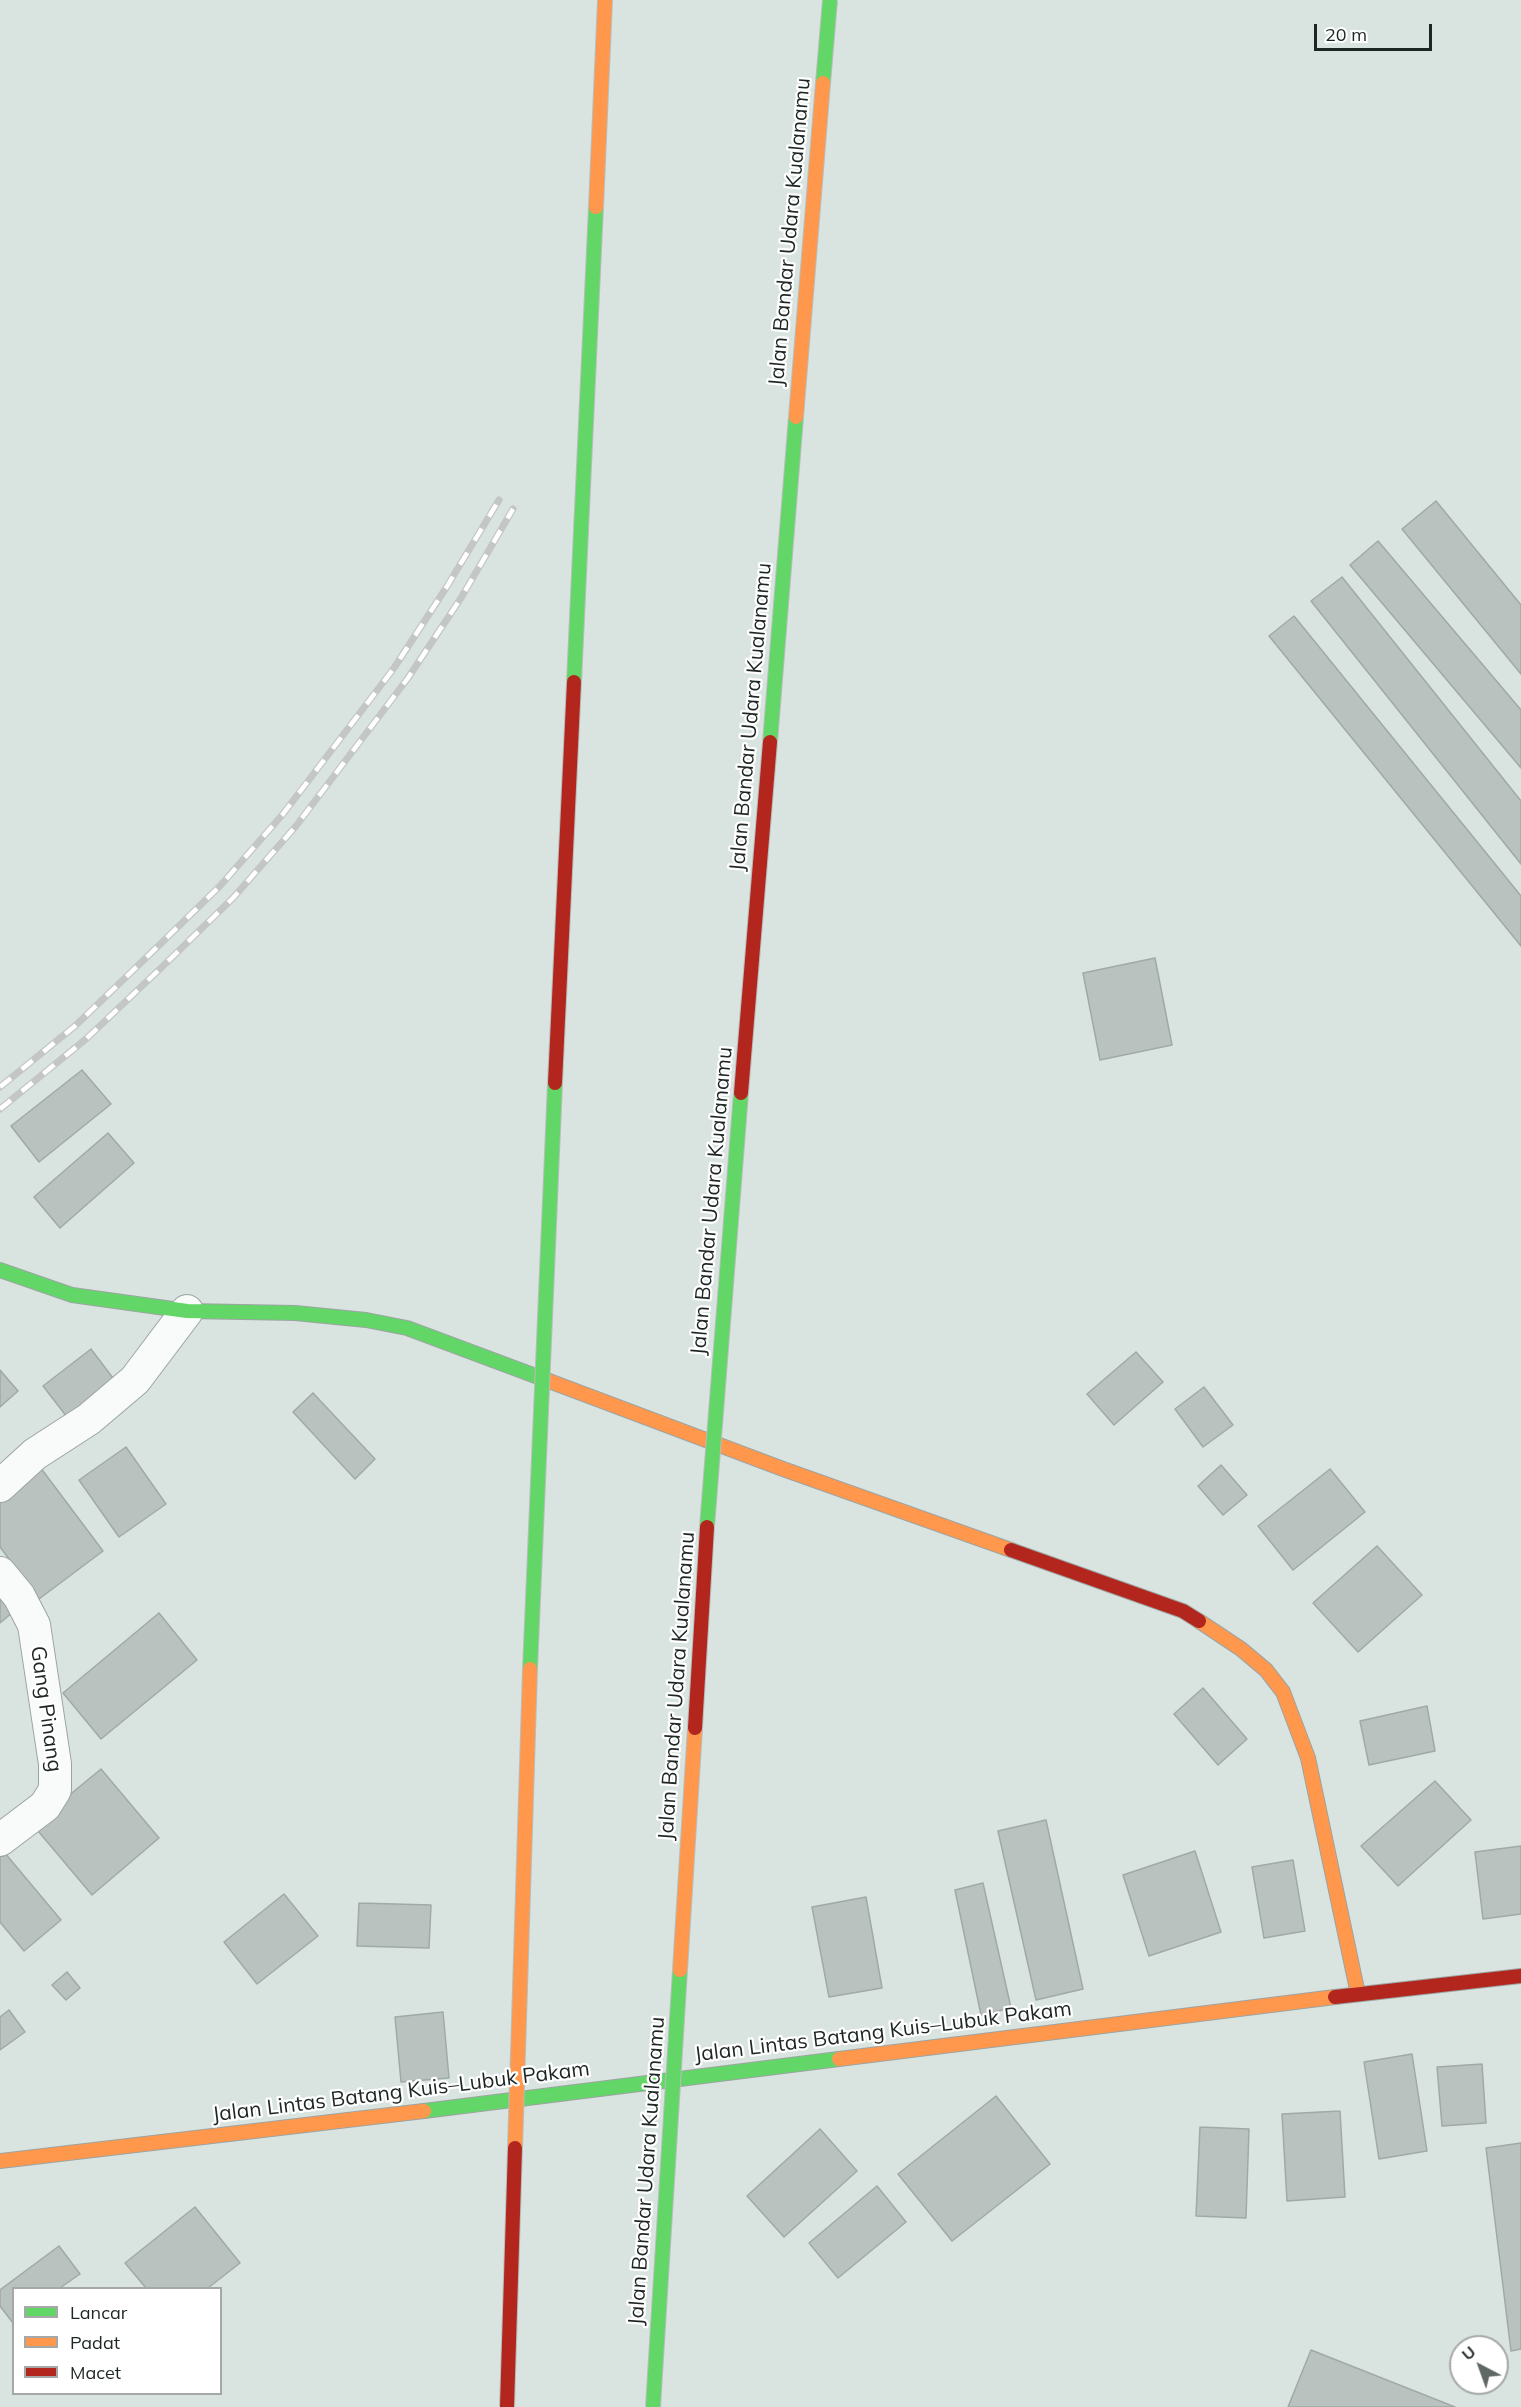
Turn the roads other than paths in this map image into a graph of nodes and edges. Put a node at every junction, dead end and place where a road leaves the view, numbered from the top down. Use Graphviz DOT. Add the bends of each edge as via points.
graph roads {
  1 [pos="605,0"];
  2 [pos="830,0"];
  3 [pos="0,1270"];
  4 [pos="187,1311"];
  5 [pos="0,1486"];
  6 [pos="0,1574"];
  7 [pos="0,1840"];
  8 [pos="1521,1976"];
  9 [pos="1358,1994"];
  10 [pos="0,2161"];
  11 [pos="507,2407"];
  12 [pos="653,2407"];
  1 -- 11 [label="main road, bridge" via="532,1581"];
  2 -- 12 [label="main road, Jalan Bandar Udara Kualanamu, bridge" via="712,1449"];
  3 -- 4 [label="main road" via="72,1295"];
  4 -- 5 [label="street" via="135,1380"];
  4 -- 9 [label="main road" via="295,1313 407,1328 783,1469 1183,1611 1250,1656 1283,1692 1308,1758"];
  6 -- 7 [label="street, Gang Pinang" via="19,1596 34,1625 55,1764 55,1790 45,1806"];
  8 -- 9 [label="main road, Jalan Lintas Batang Kuis–Lubuk Pakam"];
  9 -- 10 [label="main road, Jalan Lintas Batang Kuis–Lubuk Pakam"];
}
